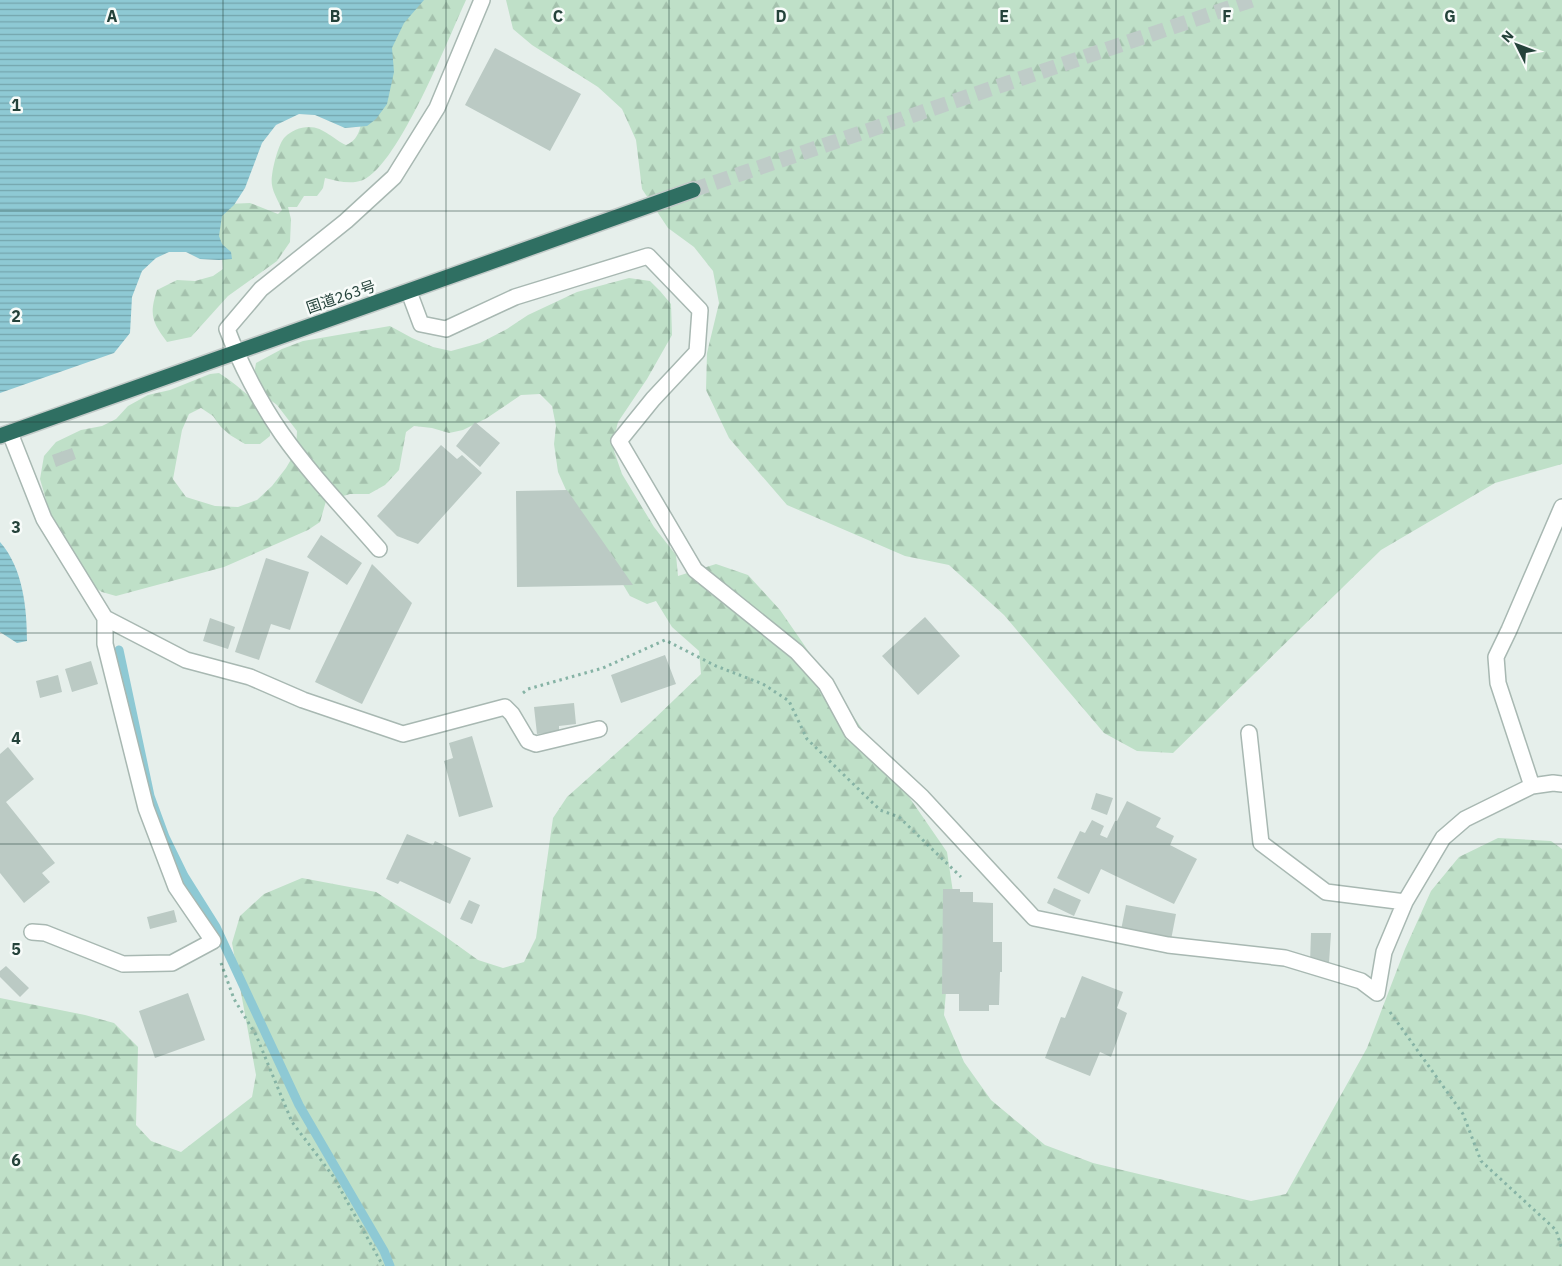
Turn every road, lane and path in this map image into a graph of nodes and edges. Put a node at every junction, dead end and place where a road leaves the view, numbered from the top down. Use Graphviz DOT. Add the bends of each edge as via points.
graph roads {
  1 [pos="482,0"];
  2 [pos="693,190"];
  3 [pos="409,292"];
  4 [pos="236,352"];
  5 [pos="5,434"];
  6 [pos="1562,507"];
  7 [pos="379,549"];
  8 [pos="105,618"];
  9 [pos="504,708"];
  10 [pos="599,729"];
  11 [pos="1249,733"];
  12 [pos="1562,784"];
  13 [pos="1532,786"];
  14 [pos="969,880"];
  15 [pos="1405,902"];
  16 [pos="32,932"];
  17 [pos="213,941"];
  18 [pos="1377,994"];
  19 [pos="1562,1249"];
  20 [pos="383,1266"];
  1 -- 4 [label="street" via="437,108 394,177 346,221 261,289 227,329"];
  2 -- 3 [label="highway, 国道263号"];
  3 -- 4 [label="highway, 国道263号"];
  3 -- 18 [label="street" via="421,324 446,330 515,297 648,256 700,310 696,352 619,441 695,570 797,652 826,684 852,732 922,797 1034,918 1168,945 1285,958 1361,981"];
  4 -- 5 [label="highway, 国道263号"];
  4 -- 7 [label="street" via="282,434"];
  5 -- 8 [label="street" via="44,519"];
  6 -- 13 [label="street" via="1496,657 1498,683"];
  8 -- 9 [label="street" via="186,660 250,677 304,700 403,734"];
  8 -- 17 [label="street" via="105,644 146,808 176,887"];
  9 -- 10 [label="street" via="512,714 528,741 536,744"];
  9 -- 14 [label="path" via="528,690 602,668 665,640 716,666 764,684 789,701 807,739 880,810 899,817 960,877"];
  11 -- 15 [label="street" via="1261,843 1326,892"];
  12 -- 13 [label="street"];
  13 -- 15 [label="street" via="1465,819 1443,838"];
  15 -- 18 [label="street" via="1384,952"];
  16 -- 17 [label="street" via="45,933 123,964 172,963"];
  17 -- 20 [label="path" via="234,999 256,1035 292,1122 333,1176"];
  18 -- 19 [label="path" via="1463,1114 1481,1161 1556,1230"];
}
